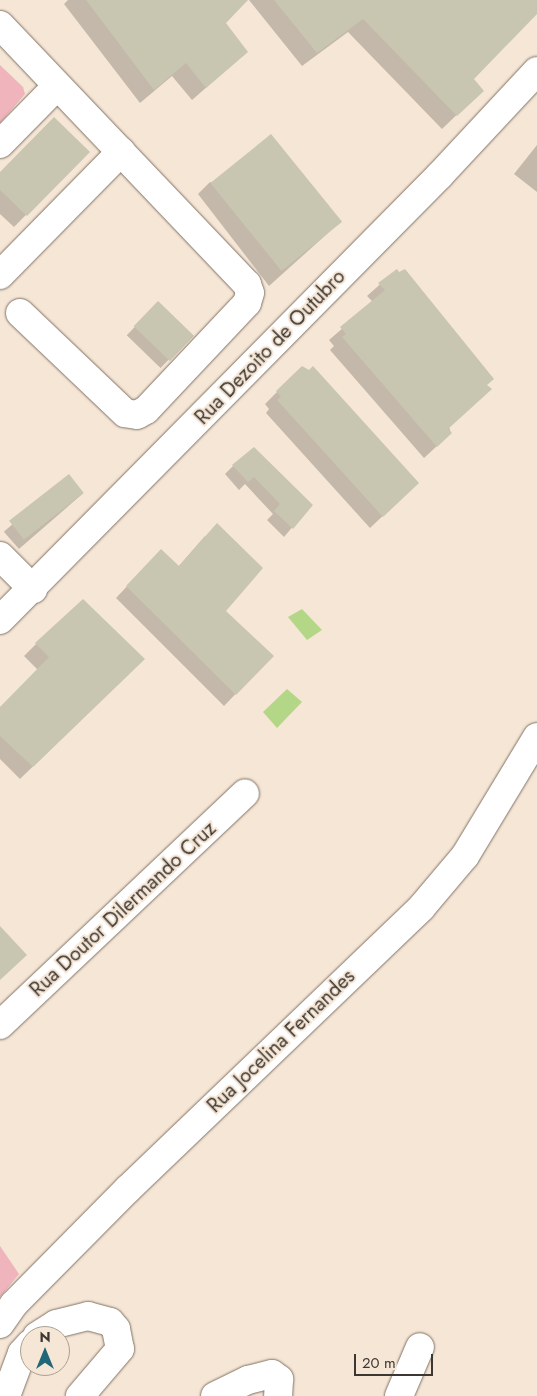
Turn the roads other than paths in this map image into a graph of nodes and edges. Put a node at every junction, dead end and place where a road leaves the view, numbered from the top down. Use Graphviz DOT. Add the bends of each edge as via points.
graph roads {
  1 [pos="0,25"];
  2 [pos="537,71"];
  3 [pos="57,86"];
  4 [pos="0,144"];
  5 [pos="121,152"];
  6 [pos="0,275"];
  7 [pos="20,312"];
  8 [pos="0,556"];
  9 [pos="33,589"];
  10 [pos="0,620"];
  11 [pos="537,738"];
  12 [pos="245,793"];
  13 [pos="0,1024"];
  14 [pos="0,1324"];
  15 [pos="53,1326"];
  16 [pos="420,1347"];
  17 [pos="20,1358"];
  18 [pos="6,1396"];
  19 [pos="80,1396"];
  20 [pos="216,1396"];
  21 [pos="278,1396"];
  22 [pos="399,1396"];
  1 -- 3 [label="street"];
  2 -- 9 [label="street, Rua Dezoito de Outubro"];
  3 -- 4 [label="street"];
  3 -- 5 [label="street"];
  5 -- 6 [label="street"];
  5 -- 7 [label="street" via="247,284 250,293 247,303 146,410 137,415 126,413"];
  8 -- 9 [label="street"];
  9 -- 10 [label="street, Rua Dezoito de Outubro"];
  11 -- 14 [label="street, Rua Jocelina Fernandes" via="465,856 420,908 128,1189 14,1304"];
  12 -- 13 [label="street, Rua Doutor Dilermando Cruz"];
  15 -- 19 [label="street" via="88,1316 110,1322 116,1329 120,1348"];
  16 -- 22 [label="street"];
  17 -- 18 [label="street"];
  20 -- 21 [label="street" via="248,1380 272,1374 279,1379"];
}
